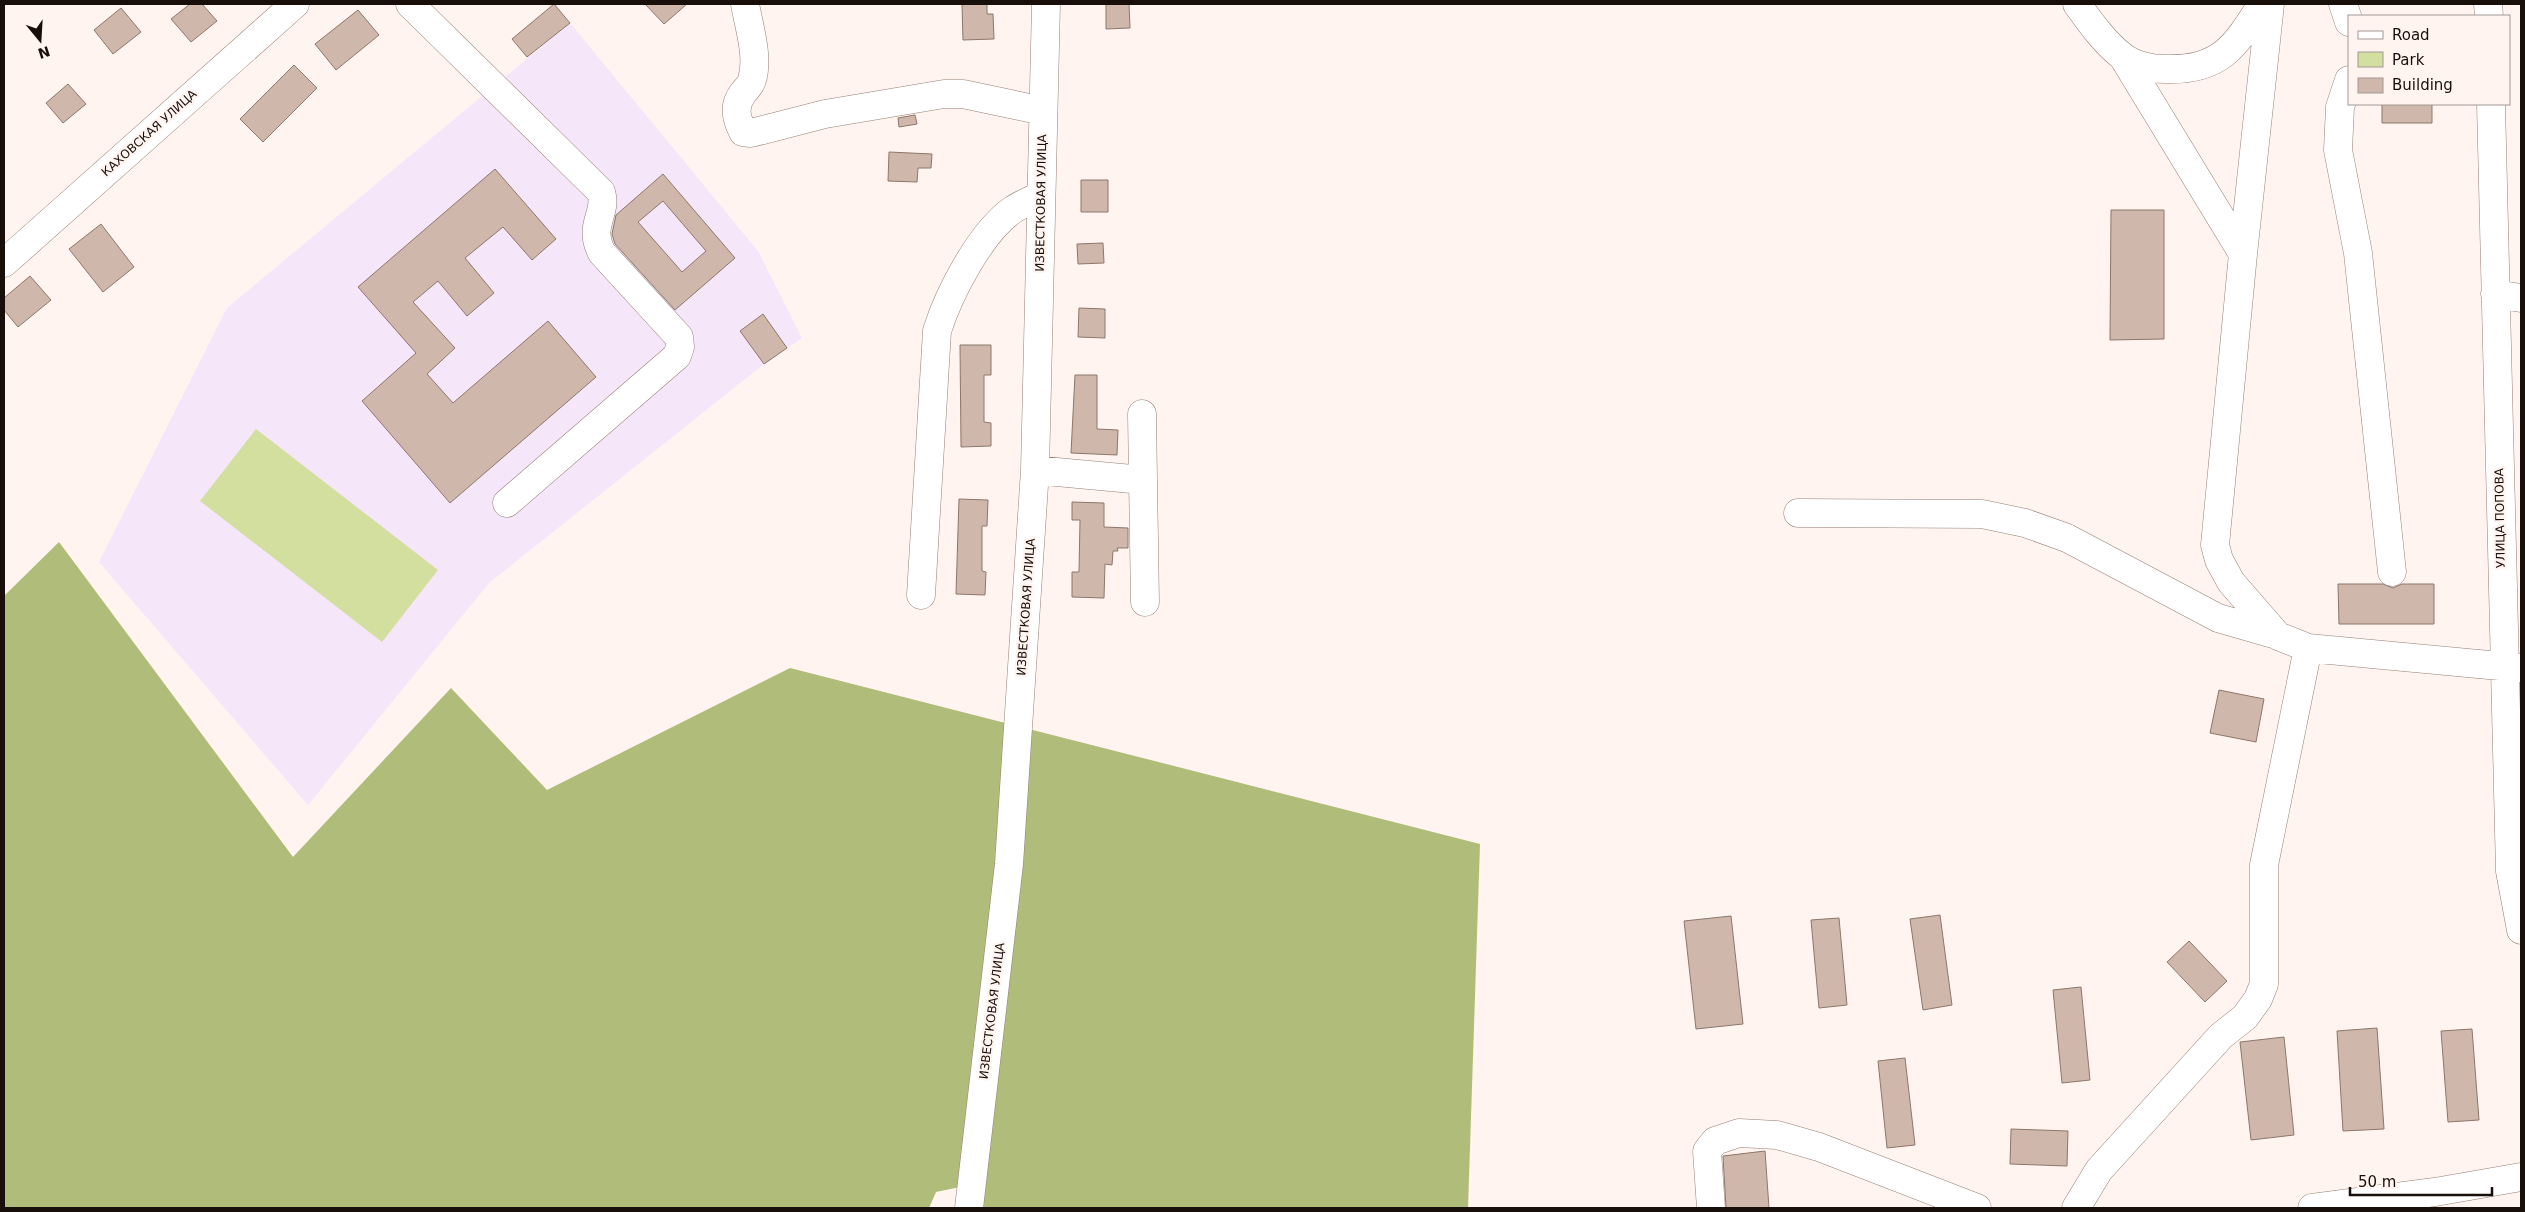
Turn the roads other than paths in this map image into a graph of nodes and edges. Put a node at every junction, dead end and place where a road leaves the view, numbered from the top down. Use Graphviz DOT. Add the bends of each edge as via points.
graph roads {
  1 [pos="295,4"];
  2 [pos="410,4"];
  3 [pos="745,4"];
  4 [pos="1046,4"];
  5 [pos="2077,4"];
  6 [pos="2262,4"];
  7 [pos="2270,4"];
  8 [pos="2343,4"];
  9 [pos="2348,19"];
  10 [pos="2123,57"];
  11 [pos="2348,83"];
  12 [pos="2490,105"];
  13 [pos="1043,111"];
  14 [pos="1041,196"];
  15 [pos="2243,254"];
  16 [pos="4,263"];
  17 [pos="2508,296"];
  18 [pos="1142,414"];
  19 [pos="1035,470"];
  20 [pos="1143,480"];
  21 [pos="507,503"];
  22 [pos="1798,513"];
  23 [pos="2392,572"];
  24 [pos="921,595"];
  25 [pos="1145,602"];
  26 [pos="2278,636"];
  27 [pos="2308,648"];
  28 [pos="2512,668"];
  29 [pos="2520,927"];
  30 [pos="2521,1177"];
  31 [pos="969,1208"];
  32 [pos="1711,1208"];
  33 [pos="1978,1208"];
  34 [pos="2076,1208"];
  35 [pos="2312,1208"];
  1 -- 16 [label="street, КАХОВСКАЯ УЛИЦА"];
  2 -- 21 [label="street" via="601,192 603,199 595,230 597,244 679,337 677,356"];
  3 -- 13 [label="street" via="754,57 752,81 738,99 736,110 743,132 944,94 963,94"];
  4 -- 13 [label="street, ИЗВЕСТКОВАЯ УЛИЦА"];
  5 -- 10 [label="street" via="2095,29"];
  6 -- 10 [label="street" via="2241,38 2223,55 2203,66 2181,70 2150,69"];
  7 -- 15 [label="street"];
  8 -- 9 [label="street"];
  10 -- 15 [label="street"];
  11 -- 23 [label="street" via="2340,107 2338,150 2358,253"];
  12 -- 17 [label="street, УЛИЦА ПОПОВА"];
  13 -- 14 [label="street, ИЗВЕСТКОВАЯ УЛИЦА"];
  14 -- 19 [label="street, ИЗВЕСТКОВАЯ УЛИЦА"];
  14 -- 24 [label="street" via="1014,209 990,231 950,296 940,322"];
  15 -- 26 [label="street" via="2215,545 2231,582"];
  17 -- 28 [label="street, УЛИЦА ПОПОВА"];
  18 -- 20 [label="street"];
  19 -- 20 [label="street"];
  19 -- 31 [label="street, ИЗВЕСТКОВАЯ УЛИЦА" via="1009,864"];
  20 -- 25 [label="street"];
  22 -- 26 [label="street" via="1982,514 2025,523 2067,538 2218,618"];
  26 -- 27 [label="street"];
  27 -- 28 [label="street"];
  27 -- 34 [label="street" via="2264,865 2264,984 2258,999 2245,1017 2221,1036 2099,1170"];
  28 -- 29 [label="street, УЛИЦА ПОПОВА" via="2510,871"];
  30 -- 35 [label="street"];
  32 -- 33 [label="street" via="1707,1151 1716,1141 1739,1133 1776,1135 1818,1147"];
}
